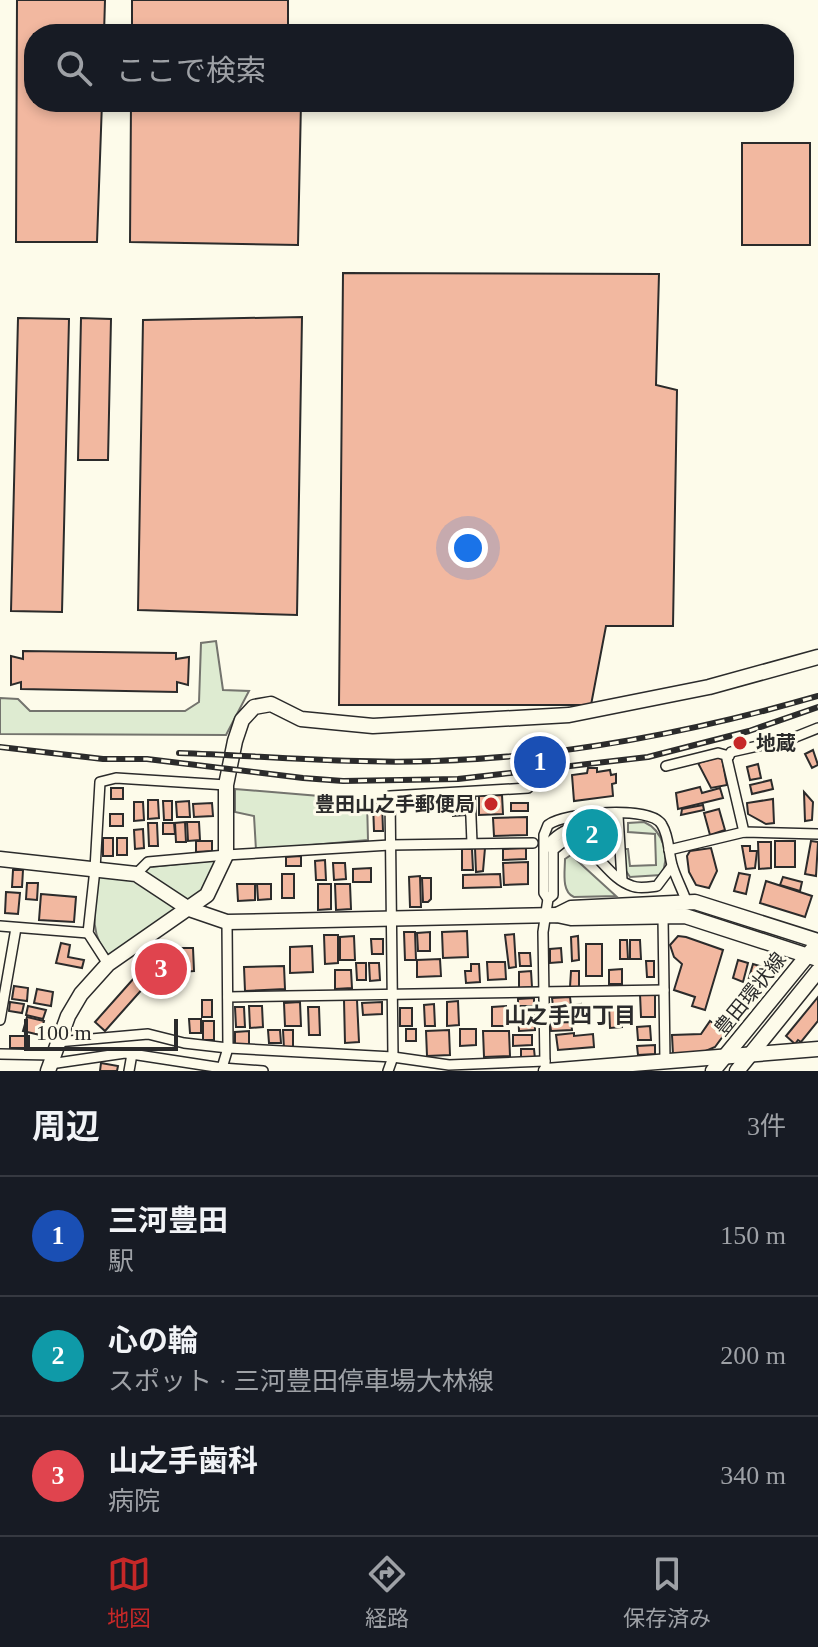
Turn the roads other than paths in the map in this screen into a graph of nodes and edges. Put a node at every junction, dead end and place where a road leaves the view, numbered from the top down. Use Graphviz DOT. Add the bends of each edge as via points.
graph roads {
  1 [pos="818,657"];
  2 [pos="818,728"];
  3 [pos="729,756"];
  4 [pos="666,766"];
  5 [pos="226,785"];
  6 [pos="528,788"];
  7 [pos="470,793"];
  8 [pos="633,815"];
  9 [pos="618,816"];
  10 [pos="816,830"];
  11 [pos="744,832"];
  12 [pos="472,843"];
  13 [pos="533,843"];
  14 [pos="390,845"];
  15 [pos="545,850"];
  16 [pos="669,850"];
  17 [pos="226,855"];
  18 [pos="0,859"];
  19 [pos="672,866"];
  20 [pos="95,869"];
  21 [pos="136,874"];
  22 [pos="622,880"];
  23 [pos="548,899"];
  24 [pos="687,903"];
  25 [pos="189,909"];
  26 [pos="552,915"];
  27 [pos="663,917"];
  28 [pos="390,919"];
  29 [pos="227,922"];
  30 [pos="0,926"];
  31 [pos="16,928"];
  32 [pos="88,933"];
  33 [pos="818,942"];
  34 [pos="813,957"];
  35 [pos="108,964"];
  36 [pos="818,971"];
  37 [pos="664,990"];
  38 [pos="544,991"];
  39 [pos="392,994"];
  40 [pos="228,997"];
  41 [pos="0,1020"];
  42 [pos="228,1048"];
  43 [pos="818,1049"];
  44 [pos="0,1054"];
  45 [pos="132,1054"];
  46 [pos="750,1055"];
  47 [pos="393,1057"];
  48 [pos="724,1057"];
  49 [pos="52,1058"];
  50 [pos="665,1061"];
  51 [pos="545,1068"];
  52 [pos="222,1070"];
  53 [pos="129,1071"];
  54 [pos="263,1071"];
  55 [pos="388,1071"];
  56 [pos="713,1071"];
  57 [pos="737,1071"];
  1 -- 5 [label="street" via="709,687 554,716 373,726 301,719 260,704 242,720"];
  2 -- 3 [label="street"];
  3 -- 4 [label="street" via="718,753"];
  3 -- 11 [label="street"];
  5 -- 17 [label="street"];
  5 -- 20 [label="street" via="116,778 100,782"];
  6 -- 7 [label="street"];
  7 -- 12 [label="street"];
  7 -- 14 [label="street" via="390,796"];
  8 -- 9 [label="street"];
  8 -- 15 [label="street" via="604,813 553,821 546,830"];
  8 -- 16 [label="street" via="655,816"];
  9 -- 15 [label="street" via="575,826 551,838"];
  9 -- 22 [label="street"];
  10 -- 11 [label="street"];
  11 -- 16 [label="street"];
  12 -- 13 [label="street"];
  12 -- 14 [label="street"];
  14 -- 17 [label="street"];
  14 -- 28 [label="street"];
  15 -- 23 [label="street"];
  16 -- 19 [label="street"];
  17 -- 21 [label="street" via="148,862"];
  17 -- 25 [label="street" via="207,895"];
  18 -- 20 [label="street"];
  19 -- 22 [label="street" via="657,886 634,888"];
  19 -- 24 [label="street"];
  20 -- 21 [label="street"];
  20 -- 32 [label="street"];
  21 -- 25 [label="street"];
  22 -- 23 [label="street" via="580,844 563,842 553,850 553,895"];
  23 -- 26 [label="street"];
  24 -- 26 [label="street" via="571,908"];
  24 -- 33 [label="street"];
  25 -- 29 [label="street"];
  25 -- 35 [label="street"];
  26 -- 27 [label="street"];
  26 -- 28 [label="street"];
  26 -- 38 [label="street" via="543,932"];
  27 -- 34 [label="street" via="698,919"];
  27 -- 37 [label="street"];
  28 -- 29 [label="street"];
  28 -- 39 [label="street"];
  29 -- 40 [label="street"];
  30 -- 31 [label="street"];
  31 -- 32 [label="street"];
  31 -- 41 [label="street"];
  32 -- 35 [label="street"];
  33 -- 34 [label="street, 豊田環状線"];
  34 -- 48 [label="street, 豊田環状線"];
  35 -- 49 [label="street" via="81,994"];
  36 -- 46 [label="street, 豊田環状線"];
  37 -- 38 [label="street"];
  37 -- 50 [label="street"];
  38 -- 39 [label="street"];
  38 -- 51 [label="street"];
  39 -- 40 [label="street"];
  39 -- 47 [label="street"];
  40 -- 42 [label="street"];
  42 -- 47 [label="street"];
  42 -- 49 [label="street" via="148,1034"];
  42 -- 52 [label="street"];
  43 -- 46 [label="street"];
  44 -- 49 [label="street"];
  45 -- 49 [label="street"];
  45 -- 52 [label="street"];
  45 -- 53 [label="street"];
  46 -- 48 [label="street"];
  46 -- 57 [label="street, 豊田環状線"];
  47 -- 51 [label="street"];
  47 -- 55 [label="street"];
  48 -- 50 [label="street"];
  48 -- 56 [label="street, 豊田環状線"];
  50 -- 51 [label="street"];
  52 -- 54 [label="street"];
}
